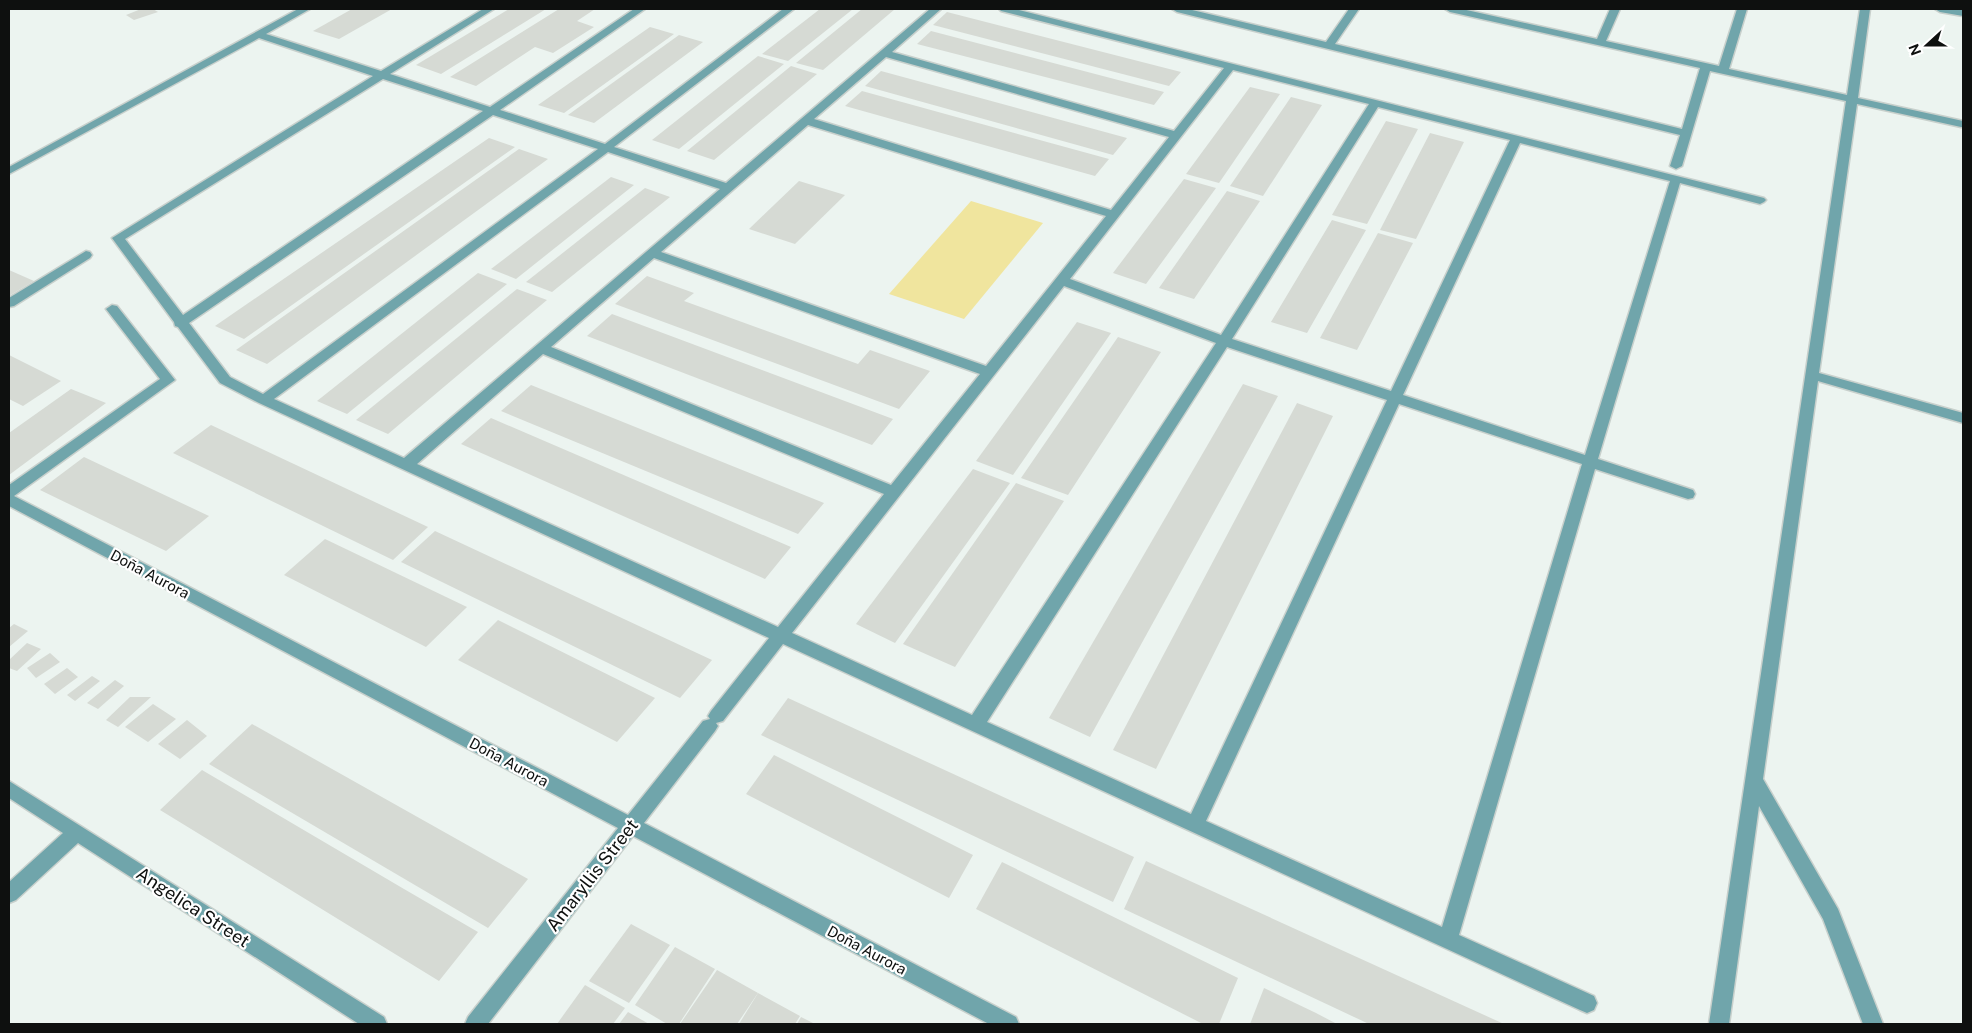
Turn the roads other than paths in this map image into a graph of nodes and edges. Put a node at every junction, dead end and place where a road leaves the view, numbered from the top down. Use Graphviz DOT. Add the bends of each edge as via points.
graph roads {
  1 [pos="306,9"];
  2 [pos="489,9"];
  3 [pos="640,9"];
  4 [pos="789,9"];
  5 [pos="936,9"];
  6 [pos="1004,9"];
  7 [pos="1177,9"];
  8 [pos="1354,9"];
  9 [pos="1450,9"];
  10 [pos="1615,9"];
  11 [pos="1742,9"];
  12 [pos="1865,9"];
  13 [pos="1940,9"];
  14 [pos="1479,12"];
  15 [pos="1963,13"];
  16 [pos="258,35"];
  17 [pos="1600,42"];
  18 [pos="1329,46"];
  19 [pos="883,53"];
  20 [pos="1231,66"];
  21 [pos="1706,66"];
  22 [pos="1722,70"];
  23 [pos="382,75"];
  24 [pos="1852,99"];
  25 [pos="1375,102"];
  26 [pos="492,111"];
  27 [pos="1963,112"];
  28 [pos="805,120"];
  29 [pos="1962,125"];
  30 [pos="1686,133"];
  31 [pos="1176,136"];
  32 [pos="1517,138"];
  33 [pos="606,148"];
  34 [pos="9,171"];
  35 [pos="1676,173"];
  36 [pos="727,187"];
  37 [pos="1760,200"];
  38 [pos="1113,214"];
  39 [pos="651,253"];
  40 [pos="86,255"];
  41 [pos="1061,280"];
  42 [pos="9,303"];
  43 [pos="112,309"];
  44 [pos="180,323"];
  45 [pos="1224,340"];
  46 [pos="540,348"];
  47 [pos="988,372"];
  48 [pos="1812,375"];
  49 [pos="1394,396"];
  50 [pos="264,400"];
  51 [pos="1963,418"];
  52 [pos="1590,461"];
  53 [pos="406,465"];
  54 [pos="9,492"];
  55 [pos="894,492"];
  56 [pos="1688,494"];
  57 [pos="9,500"];
  58 [pos="781,635"];
  59 [pos="976,724"];
  60 [pos="1754,780"];
  61 [pos="9,789"];
  62 [pos="1196,823"];
  63 [pos="630,826"];
  64 [pos="77,832"];
  65 [pos="9,894"];
  66 [pos="1448,939"];
  67 [pos="1587,1002"];
  68 [pos="377,1024"];
  69 [pos="475,1024"];
  70 [pos="1009,1024"];
  71 [pos="1719,1024"];
  72 [pos="1873,1024"];
  1 -- 16 [label="street"];
  2 -- 23 [label="street"];
  3 -- 26 [label="street"];
  4 -- 33 [label="street"];
  5 -- 19 [label="street"];
  6 -- 20 [label="street"];
  7 -- 18 [label="street"];
  8 -- 18 [label="street"];
  9 -- 14 [label="street"];
  10 -- 17 [label="street"];
  11 -- 22 [label="street"];
  12 -- 24 [label="street"];
  13 -- 15 [label="street"];
  14 -- 17 [label="street"];
  16 -- 23 [label="street"];
  16 -- 34 [label="street"];
  17 -- 21 [label="street"];
  18 -- 30 [label="street"];
  19 -- 28 [label="street"];
  19 -- 31 [label="street"];
  20 -- 25 [label="street"];
  20 -- 31 [label="street, Amaryllis Street"];
  21 -- 22 [label="street"];
  21 -- 30 [label="street"];
  22 -- 24 [label="street"];
  23 -- 26 [label="street"];
  23 -- 44 [label="street" via="118,238"];
  24 -- 29 [label="street"];
  24 -- 48 [label="street"];
  25 -- 32 [label="street"];
  25 -- 45 [label="street"];
  26 -- 33 [label="street"];
  26 -- 44 [label="street"];
  27 -- 29 [label="street" via="1960,116"];
  28 -- 36 [label="street"];
  28 -- 38 [label="street"];
  30 -- 35 [label="street"];
  31 -- 38 [label="street, Amaryllis Street"];
  32 -- 35 [label="street"];
  32 -- 49 [label="street"];
  33 -- 36 [label="street"];
  33 -- 50 [label="street"];
  35 -- 37 [label="street"];
  35 -- 52 [label="street"];
  36 -- 39 [label="street"];
  38 -- 41 [label="street, Amaryllis Street"];
  39 -- 46 [label="street"];
  39 -- 47 [label="street"];
  40 -- 42 [label="street"];
  41 -- 45 [label="street"];
  41 -- 47 [label="street, Amaryllis Street"];
  43 -- 54 [label="street" via="168,380"];
  44 -- 50 [label="street" via="225,380"];
  45 -- 49 [label="street"];
  45 -- 59 [label="street"];
  46 -- 53 [label="street"];
  46 -- 55 [label="street"];
  47 -- 55 [label="street, Amaryllis Street"];
  48 -- 51 [label="street"];
  48 -- 60 [label="street"];
  49 -- 52 [label="street"];
  49 -- 62 [label="street"];
  50 -- 53 [label="street"];
  52 -- 56 [label="street"];
  52 -- 66 [label="street"];
  53 -- 58 [label="street"];
  55 -- 58 [label="street, Amaryllis Street"];
  57 -- 63 [label="street, Doña Aurora"];
  58 -- 59 [label="street"];
  58 -- 63 [label="street, Amaryllis Street"];
  59 -- 62 [label="street"];
  60 -- 71 [label="street"];
  60 -- 72 [label="street" via="1831,915"];
  61 -- 64 [label="street, Angelica Street"];
  62 -- 66 [label="street"];
  63 -- 69 [label="street, Amaryllis Street"];
  63 -- 70 [label="street, Doña Aurora"];
  64 -- 65 [label="street"];
  64 -- 68 [label="street, Angelica Street"];
  66 -- 67 [label="street"];
}
